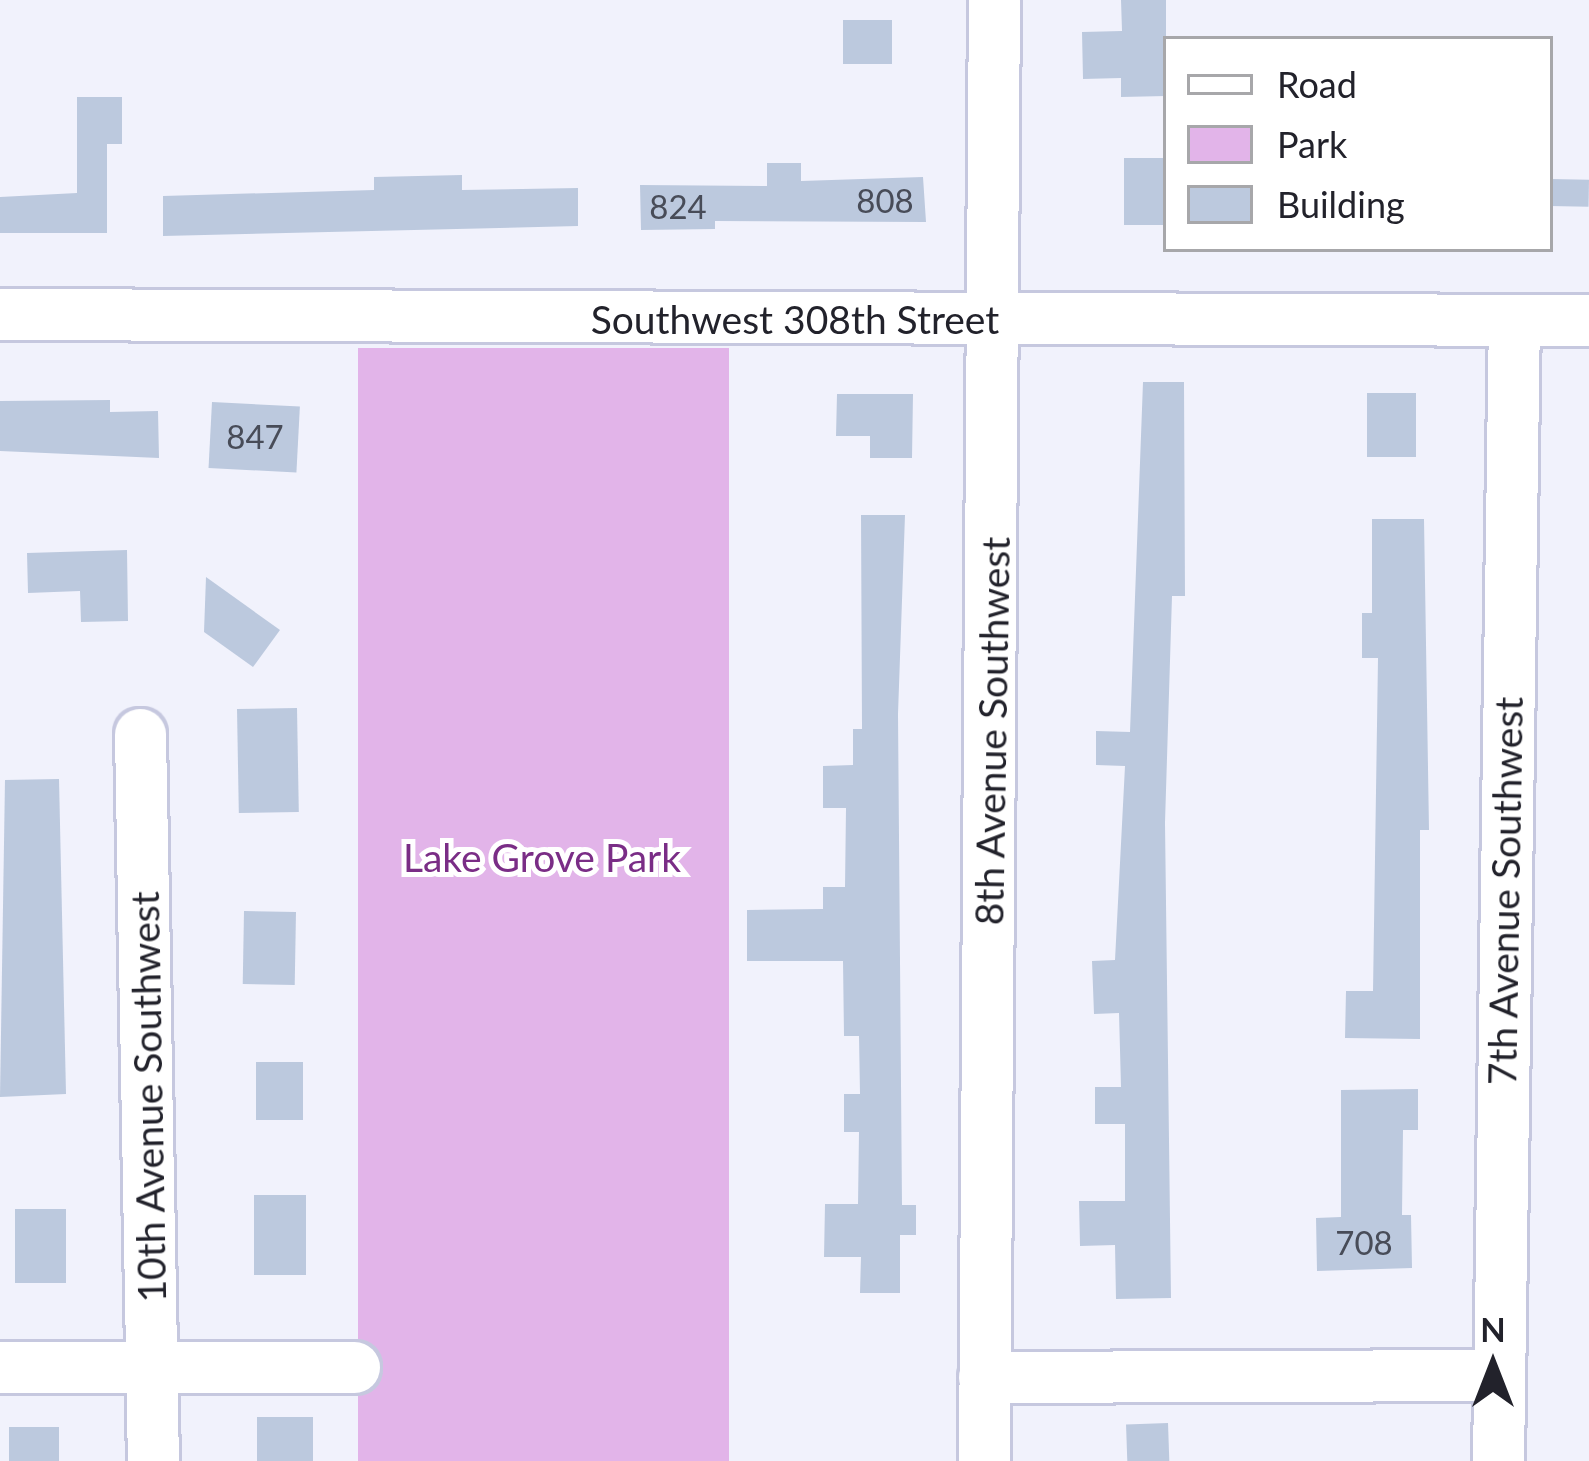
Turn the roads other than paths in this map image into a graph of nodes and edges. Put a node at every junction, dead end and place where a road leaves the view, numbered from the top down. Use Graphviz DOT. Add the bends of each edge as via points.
graph roads {
  1 [pos="994,0"];
  2 [pos="0,314"];
  3 [pos="997,320"];
  4 [pos="1589,320"];
  5 [pos="1514,322"];
  6 [pos="140,734"];
  7 [pos="0,1367"];
  8 [pos="154,1367"];
  9 [pos="355,1367"];
  10 [pos="1497,1375"];
  11 [pos="984,1376"];
  12 [pos="153,1461"];
  13 [pos="984,1461"];
  14 [pos="1498,1461"];
  1 -- 3 [label="street, 8th Avenue Southwest"];
  2 -- 3 [label="street, Southwest 308th Street"];
  3 -- 5 [label="street, Southwest 308th Street"];
  3 -- 11 [label="street, 8th Avenue Southwest"];
  4 -- 5 [label="street, Southwest 308th Street"];
  5 -- 10 [label="street, 7th Avenue Southwest"];
  6 -- 8 [label="street, 10th Avenue Southwest"];
  7 -- 8 [label="street"];
  8 -- 9 [label="street"];
  8 -- 12 [label="street, 10th Avenue Southwest"];
  10 -- 11 [label="street"];
  10 -- 14 [label="street, 7th Avenue Southwest"];
  11 -- 13 [label="street, 8th Avenue Southwest"];
}
